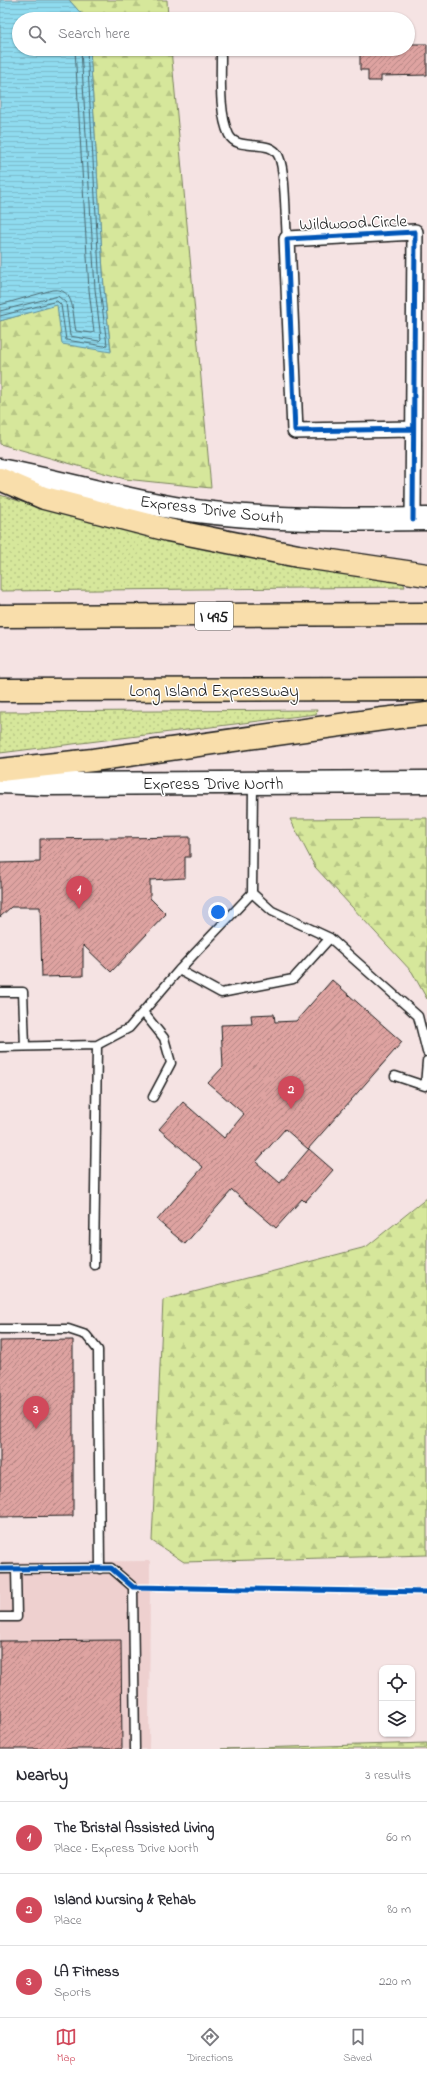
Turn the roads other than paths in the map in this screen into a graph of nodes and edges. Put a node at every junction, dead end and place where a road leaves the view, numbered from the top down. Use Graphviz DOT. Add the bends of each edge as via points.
graph roads {
  1 [pos="221,56"];
  2 [pos="421,233"];
  3 [pos="287,239"];
  4 [pos="413,429"];
  5 [pos="0,470"];
  6 [pos="0,479"];
  7 [pos="420,520"];
  8 [pos="427,574"];
  9 [pos="427,614"];
  10 [pos="0,616"];
  11 [pos="427,689"];
  12 [pos="0,690"];
  13 [pos="427,714"];
  14 [pos="0,770"];
  15 [pos="0,782"];
  16 [pos="253,782"];
  17 [pos="427,782"];
  18 [pos="252,893"];
  19 [pos="330,938"];
  20 [pos="179,970"];
  21 [pos="0,992"];
  22 [pos="143,1012"];
  23 [pos="98,1044"];
  24 [pos="25,1046"];
  25 [pos="0,1047"];
  26 [pos="427,1052"];
  27 [pos="427,1061"];
  28 [pos="394,1076"];
  29 [pos="153,1097"];
  30 [pos="94,1265"];
  31 [pos="0,1329"];
  32 [pos="0,1569"];
  33 [pos="16,1569"];
  34 [pos="100,1569"];
  35 [pos="0,1617"];
  36 [pos="135,1749"];
  1 -- 3 [label="lane" via="225,120 230,136 240,143 272,148 279,156"];
  2 -- 3 [label="street, Wildwood Circle"];
  2 -- 4 [label="street, Wildwood Circle"];
  3 -- 4 [label="street, Wildwood Circle" via="295,430"];
  4 -- 7 [label="street, Wildwood Circle"];
  5 -- 7 [label="main road, Express Drive South" via="46,478 133,500 224,514 318,520"];
  6 -- 8 [label="highway" via="44,498 168,530 298,556"];
  9 -- 10 [label="highway, I 495"];
  11 -- 12 [label="highway, Long Island Expressway"];
  13 -- 14 [label="highway" via="93,760"];
  15 -- 16 [label="main road, Express Drive North"];
  16 -- 17 [label="main road, Express Drive North"];
  16 -- 18 [label="lane"];
  18 -- 19 [label="lane" via="272,911"];
  18 -- 20 [label="lane"];
  19 -- 20 [label="lane" via="293,979 221,993"];
  19 -- 26 [label="lane" via="418,1016"];
  20 -- 22 [label="lane"];
  21 -- 24 [label="lane" via="23,992"];
  22 -- 23 [label="lane" via="129,1028"];
  22 -- 29 [label="lane" via="164,1038 171,1063"];
  23 -- 24 [label="lane"];
  23 -- 30 [label="lane"];
  24 -- 25 [label="lane"];
  27 -- 28 [label="lane" via="425,1086"];
  31 -- 34 [label="lane" via="68,1329 86,1335 98,1350"];
  32 -- 33 [label="lane"];
  33 -- 34 [label="lane"];
  33 -- 35 [label="lane" via="17,1617"];
  34 -- 36 [label="lane" via="111,1568 133,1587"];
}
